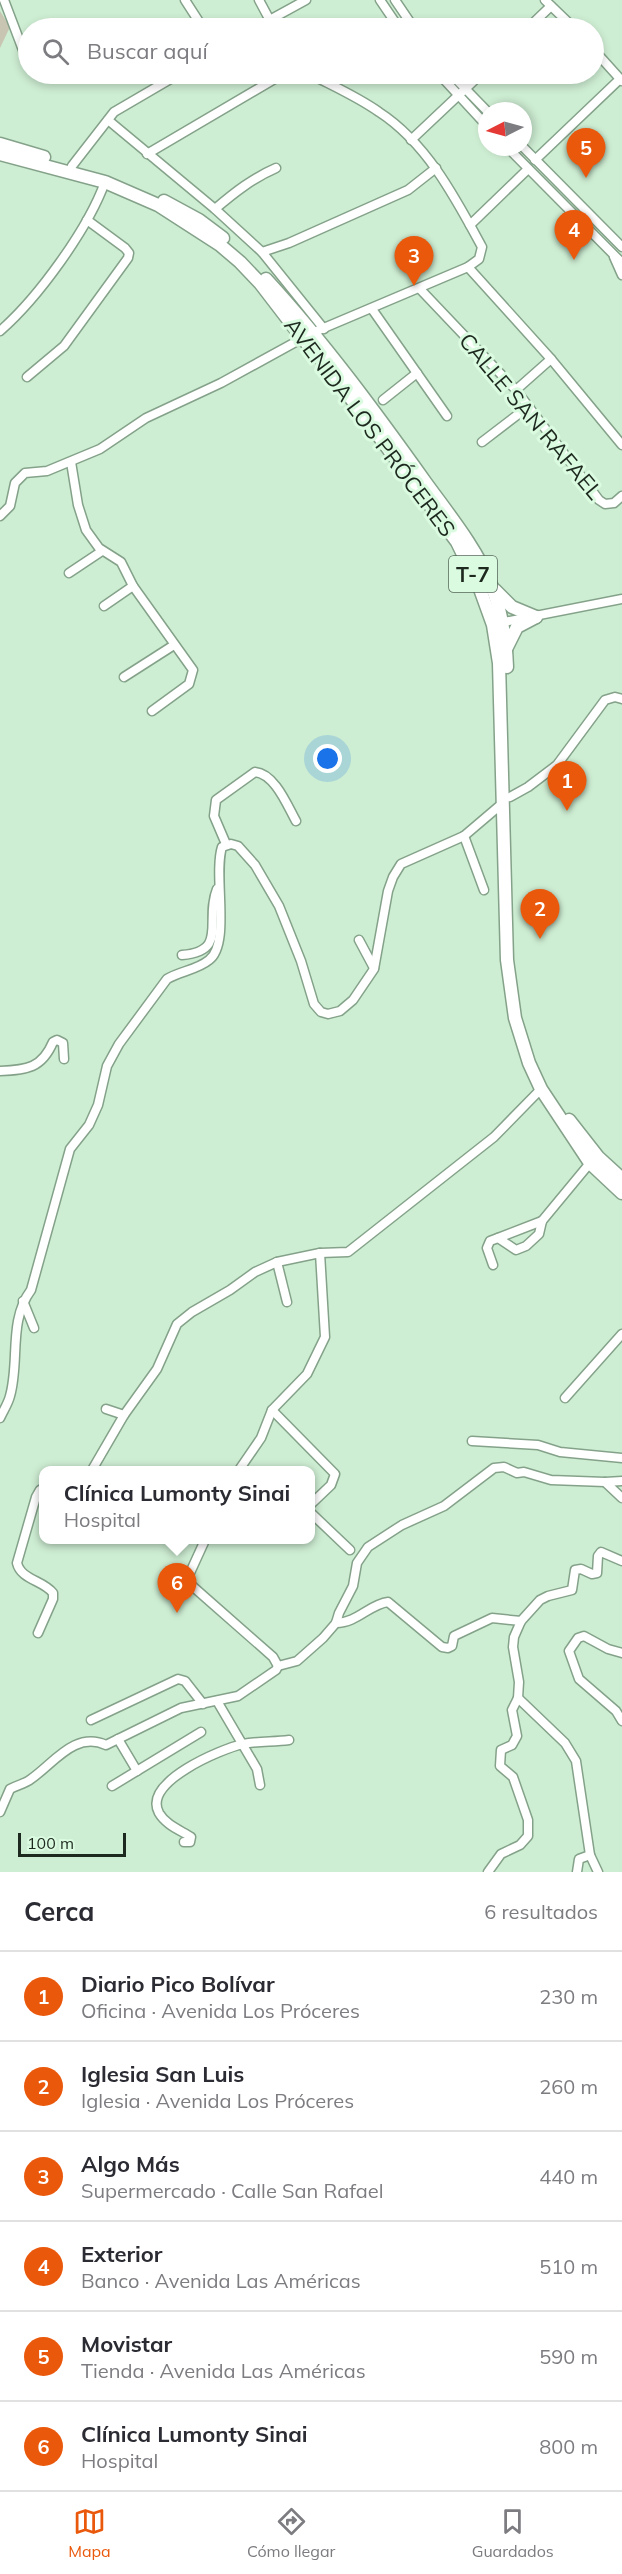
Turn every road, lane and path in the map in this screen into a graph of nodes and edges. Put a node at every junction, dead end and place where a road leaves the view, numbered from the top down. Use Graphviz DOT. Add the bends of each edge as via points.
graph roads {
  1 [pos="4,0"];
  2 [pos="185,0"];
  3 [pos="259,0"];
  4 [pos="306,0"];
  5 [pos="380,0"];
  6 [pos="394,0"];
  7 [pos="548,3"];
  8 [pos="197,18"];
  9 [pos="268,18"];
  10 [pos="273,18"];
  11 [pos="392,18"];
  12 [pos="407,18"];
  13 [pos="536,18"];
  14 [pos="564,18"];
  15 [pos="18,37"];
  16 [pos="604,61"];
  17 [pos="621,80"];
  18 [pos="162,84"];
  19 [pos="266,84"];
  20 [pos="328,84"];
  21 [pos="451,84"];
  22 [pos="457,84"];
  23 [pos="470,84"];
  24 [pos="462,92"];
  25 [pos="478,104"];
  26 [pos="478,114"];
  27 [pos="108,120"];
  28 [pos="411,140"];
  29 [pos="0,144"];
  30 [pos="0,154"];
  31 [pos="147,154"];
  32 [pos="516,156"];
  33 [pos="531,156"];
  34 [pos="535,160"];
  35 [pos="72,166"];
  36 [pos="276,168"];
  37 [pos="436,168"];
  38 [pos="528,169"];
  39 [pos="105,182"];
  40 [pos="215,209"];
  41 [pos="87,220"];
  42 [pos="470,225"];
  43 [pos="622,247"];
  44 [pos="262,252"];
  45 [pos="614,257"];
  46 [pos="622,263"];
  47 [pos="468,267"];
  48 [pos="622,275"];
  49 [pos="420,289"];
  50 [pos="372,309"];
  51 [pos="0,331"];
  52 [pos="313,333"];
  53 [pos="550,359"];
  54 [pos="417,373"];
  55 [pos="27,377"];
  56 [pos="516,390"];
  57 [pos="383,400"];
  58 [pos="529,406"];
  59 [pos="447,416"];
  60 [pos="482,442"];
  61 [pos="622,445"];
  62 [pos="70,462"];
  63 [pos="622,496"];
  64 [pos="0,516"];
  65 [pos="102,551"];
  66 [pos="69,573"];
  67 [pos="133,586"];
  68 [pos="492,588"];
  69 [pos="622,599"];
  70 [pos="104,606"];
  71 [pos="536,617"];
  72 [pos="498,624"];
  73 [pos="174,645"];
  74 [pos="506,649"];
  75 [pos="124,677"];
  76 [pos="622,699"];
  77 [pos="152,711"];
  78 [pos="507,799"];
  79 [pos="296,821"];
  80 [pos="464,836"];
  81 [pos="226,844"];
  82 [pos="219,886"];
  83 [pos="484,890"];
  84 [pos="359,940"];
  85 [pos="182,955"];
  86 [pos="374,969"];
  87 [pos="64,1059"];
  88 [pos="0,1071"];
  89 [pos="541,1089"];
  90 [pos="590,1163"];
  91 [pos="622,1179"];
  92 [pos="622,1193"];
  93 [pos="542,1221"];
  94 [pos="498,1238"];
  95 [pos="320,1253"];
  96 [pos="277,1262"];
  97 [pos="493,1265"];
  98 [pos="23,1301"];
  99 [pos="287,1302"];
  100 [pos="34,1328"];
  101 [pos="620,1340"];
  102 [pos="565,1398"];
  103 [pos="106,1409"];
  104 [pos="272,1410"];
  105 [pos="124,1415"];
  106 [pos="0,1418"];
  107 [pos="472,1440"];
  108 [pos="622,1458"];
  109 [pos="95,1466"];
  110 [pos="242,1466"];
  111 [pos="622,1481"];
  112 [pos="605,1482"];
  113 [pos="39,1492"];
  114 [pos="622,1498"];
  115 [pos="315,1500"];
  116 [pos="315,1517"];
  117 [pos="203,1544"];
  118 [pos="350,1550"];
  119 [pos="622,1561"];
  120 [pos="521,1621"];
  121 [pos="336,1623"];
  122 [pos="38,1633"];
  123 [pos="622,1653"];
  124 [pos="278,1666"];
  125 [pos="518,1698"];
  126 [pos="217,1701"];
  127 [pos="203,1704"];
  128 [pos="91,1720"];
  129 [pos="622,1721"];
  130 [pos="201,1732"];
  131 [pos="118,1739"];
  132 [pos="289,1740"];
  133 [pos="243,1744"];
  134 [pos="137,1771"];
  135 [pos="260,1785"];
  136 [pos="112,1786"];
  137 [pos="0,1812"];
  138 [pos="184,1842"];
  139 [pos="590,1855"];
  140 [pos="488,1872"];
  141 [pos="577,1872"];
  142 [pos="598,1872"];
  1 -- 15 [label="street"];
  2 -- 8 [label="street"];
  3 -- 9 [label="street"];
  4 -- 10 [label="street"];
  5 -- 11 [label="street"];
  6 -- 12 [label="street"];
  7 -- 13 [label="street"];
  7 -- 14 [label="street"];
  16 -- 17 [label="street"];
  17 -- 34 [label="street"];
  18 -- 27 [label="street" via="114,112"];
  19 -- 31 [label="street"];
  20 -- 28 [label="street" via="380,112"];
  21 -- 24 [label="street"];
  22 -- 24 [label="street"];
  23 -- 24 [label="street"];
  24 -- 25 [label="street"];
  24 -- 26 [label="street"];
  24 -- 28 [label="street"];
  27 -- 31 [label="street"];
  27 -- 35 [label="street"];
  28 -- 37 [label="street"];
  29 -- 35 [label="highway, AVENIDA LOS PRÓCERES / T-7"];
  30 -- 39 [label="highway, AVENIDA LOS PRÓCERES / T-7"];
  31 -- 40 [label="street"];
  32 -- 38 [label="street"];
  33 -- 34 [label="street"];
  34 -- 43 [label="street"];
  35 -- 52 [label="highway, AVENIDA LOS PRÓCERES / T-7" via="136,188 199,220 247,258"];
  36 -- 40 [label="street" via="240,188"];
  37 -- 42 [label="street"];
  37 -- 44 [label="street" via="408,190"];
  38 -- 42 [label="street"];
  38 -- 45 [label="street"];
  39 -- 41 [label="street"];
  39 -- 52 [label="highway, AVENIDA LOS PRÓCERES / T-7" via="158,205 220,245"];
  40 -- 44 [label="street"];
  41 -- 51 [label="street" via="22,311"];
  41 -- 55 [label="street" via="125,248 128,258 64,346"];
  42 -- 47 [label="street" via="483,252"];
  44 -- 52 [label="street"];
  45 -- 46 [label="street"];
  45 -- 48 [label="street"];
  47 -- 49 [label="street"];
  47 -- 53 [label="street"];
  49 -- 50 [label="street"];
  49 -- 56 [label="street, CALLE SAN RAFAEL"];
  50 -- 52 [label="street"];
  50 -- 54 [label="street"];
  52 -- 62 [label="street" via="146,418"];
  52 -- 68 [label="highway, AVENIDA LOS PRÓCERES / T-7" via="476,554"];
  52 -- 72 [label="highway, AVENIDA LOS PRÓCERES / T-7" via="327,366 457,542"];
  53 -- 56 [label="street"];
  53 -- 61 [label="street"];
  54 -- 57 [label="street"];
  54 -- 59 [label="street"];
  56 -- 58 [label="street, CALLE SAN RAFAEL"];
  58 -- 60 [label="street"];
  58 -- 63 [label="street, CALLE SAN RAFAEL" via="599,500 614,503"];
  62 -- 64 [label="street" via="18,478 10,506"];
  62 -- 65 [label="street" via="83,522"];
  65 -- 66 [label="street"];
  65 -- 67 [label="street" via="121,562"];
  67 -- 70 [label="street"];
  67 -- 73 [label="street"];
  68 -- 71 [label="highway, T-7" via="512,607"];
  68 -- 72 [label="highway, AVENIDA LOS PRÓCERES / T-7"];
  69 -- 71 [label="street"];
  71 -- 72 [label="street"];
  71 -- 74 [label="highway" via="517,627"];
  72 -- 74 [label="highway, AVENIDA LOS PRÓCERES / T-7"];
  72 -- 78 [label="highway, AVENIDA LOS PRÓCERES / T-7"];
  73 -- 75 [label="street"];
  73 -- 77 [label="street" via="193,670 192,679"];
  74 -- 78 [label="highway, AVENIDA LOS PRÓCERES / T-7"];
  76 -- 78 [label="street" via="605,700 557,765"];
  78 -- 80 [label="street"];
  78 -- 89 [label="highway, AVENIDA LOS PRÓCERES / T-7" via="505,912 511,997 523,1046"];
  78 -- 91 [label="highway, AVENIDA LOS PRÓCERES / T-7" via="516,985 528,1040 547,1087 561,1108 598,1156"];
  79 -- 81 [label="street" via="272,781 262,772 255,772 216,800 214,816"];
  80 -- 83 [label="street"];
  80 -- 86 [label="street" via="401,864 388,891"];
  81 -- 82 [label="street" via="219,856"];
  81 -- 86 [label="street" via="238,846 279,906 314,1004 321,1012 340,1011 353,1000"];
  82 -- 85 [label="street" via="212,901 210,943 199,953"];
  82 -- 98 [label="street" via="217,951 210,960 167,979 115,1051 89,1125 70,1149 33,1283"];
  84 -- 86 [label="street"];
  87 -- 88 [label="street" via="63,1042 57,1040 40,1063"];
  89 -- 90 [label="highway, AVENIDA LOS PRÓCERES / T-7"];
  89 -- 95 [label="street" via="494,1137 348,1252"];
  90 -- 92 [label="highway, AVENIDA LOS PRÓCERES / T-7"];
  90 -- 93 [label="street"];
  93 -- 94 [label="street"];
  93 -- 94 [label="street" via="538,1234 516,1250"];
  94 -- 97 [label="street" via="490,1241 487,1248"];
  95 -- 96 [label="street"];
  95 -- 104 [label="street" via="325,1337 307,1374"];
  96 -- 99 [label="street"];
  96 -- 105 [label="street" via="255,1272 177,1324 157,1369"];
  98 -- 100 [label="street"];
  98 -- 106 [label="street" via="17,1317 10,1398"];
  101 -- 102 [label="street"];
  103 -- 105 [label="street"];
  104 -- 110 [label="street" via="261,1438"];
  104 -- 115 [label="street" via="334,1474 332,1485"];
  105 -- 109 [label="street"];
  107 -- 108 [label="street"];
  111 -- 112 [label="street"];
  112 -- 114 [label="street"];
  112 -- 121 [label="street" via="551,1479 494,1468 444,1506 402,1525 368,1547 357,1563 353,1586"];
  113 -- 122 [label="street" via="17,1563 21,1573 53,1593"];
  116 -- 118 [label="street"];
  117 -- 124 [label="street" via="189,1575 190,1584 273,1657"];
  119 -- 120 [label="street" via="598,1553 597,1573 575,1570 572,1590 540,1600"];
  120 -- 121 [label="street" via="492,1618 454,1636 448,1648 388,1602 353,1620"];
  120 -- 125 [label="street" via="513,1647"];
  121 -- 124 [label="street" via="297,1661"];
  123 -- 129 [label="street" via="584,1636 569,1651 579,1678 616,1710"];
  124 -- 126 [label="street" via="252,1688"];
  125 -- 139 [label="street" via="565,1743 576,1761"];
  125 -- 140 [label="street" via="512,1710 517,1736 512,1745 501,1750 499,1758 500,1766 513,1777 528,1820 528,1836 520,1845 501,1854"];
  126 -- 127 [label="street"];
  126 -- 133 [label="street"];
  127 -- 128 [label="street" via="185,1681 178,1679"];
  127 -- 131 [label="street" via="181,1708"];
  130 -- 134 [label="street"];
  131 -- 134 [label="street"];
  131 -- 137 [label="street" via="106,1745 96,1740 76,1744 28,1782 10,1789"];
  132 -- 133 [label="street"];
  133 -- 135 [label="street"];
  133 -- 138 [label="street" via="189,1768 158,1795 159,1814 192,1839"];
  134 -- 136 [label="street"];
  139 -- 141 [label="street" via="579,1858"];
  139 -- 142 [label="street"];
}
